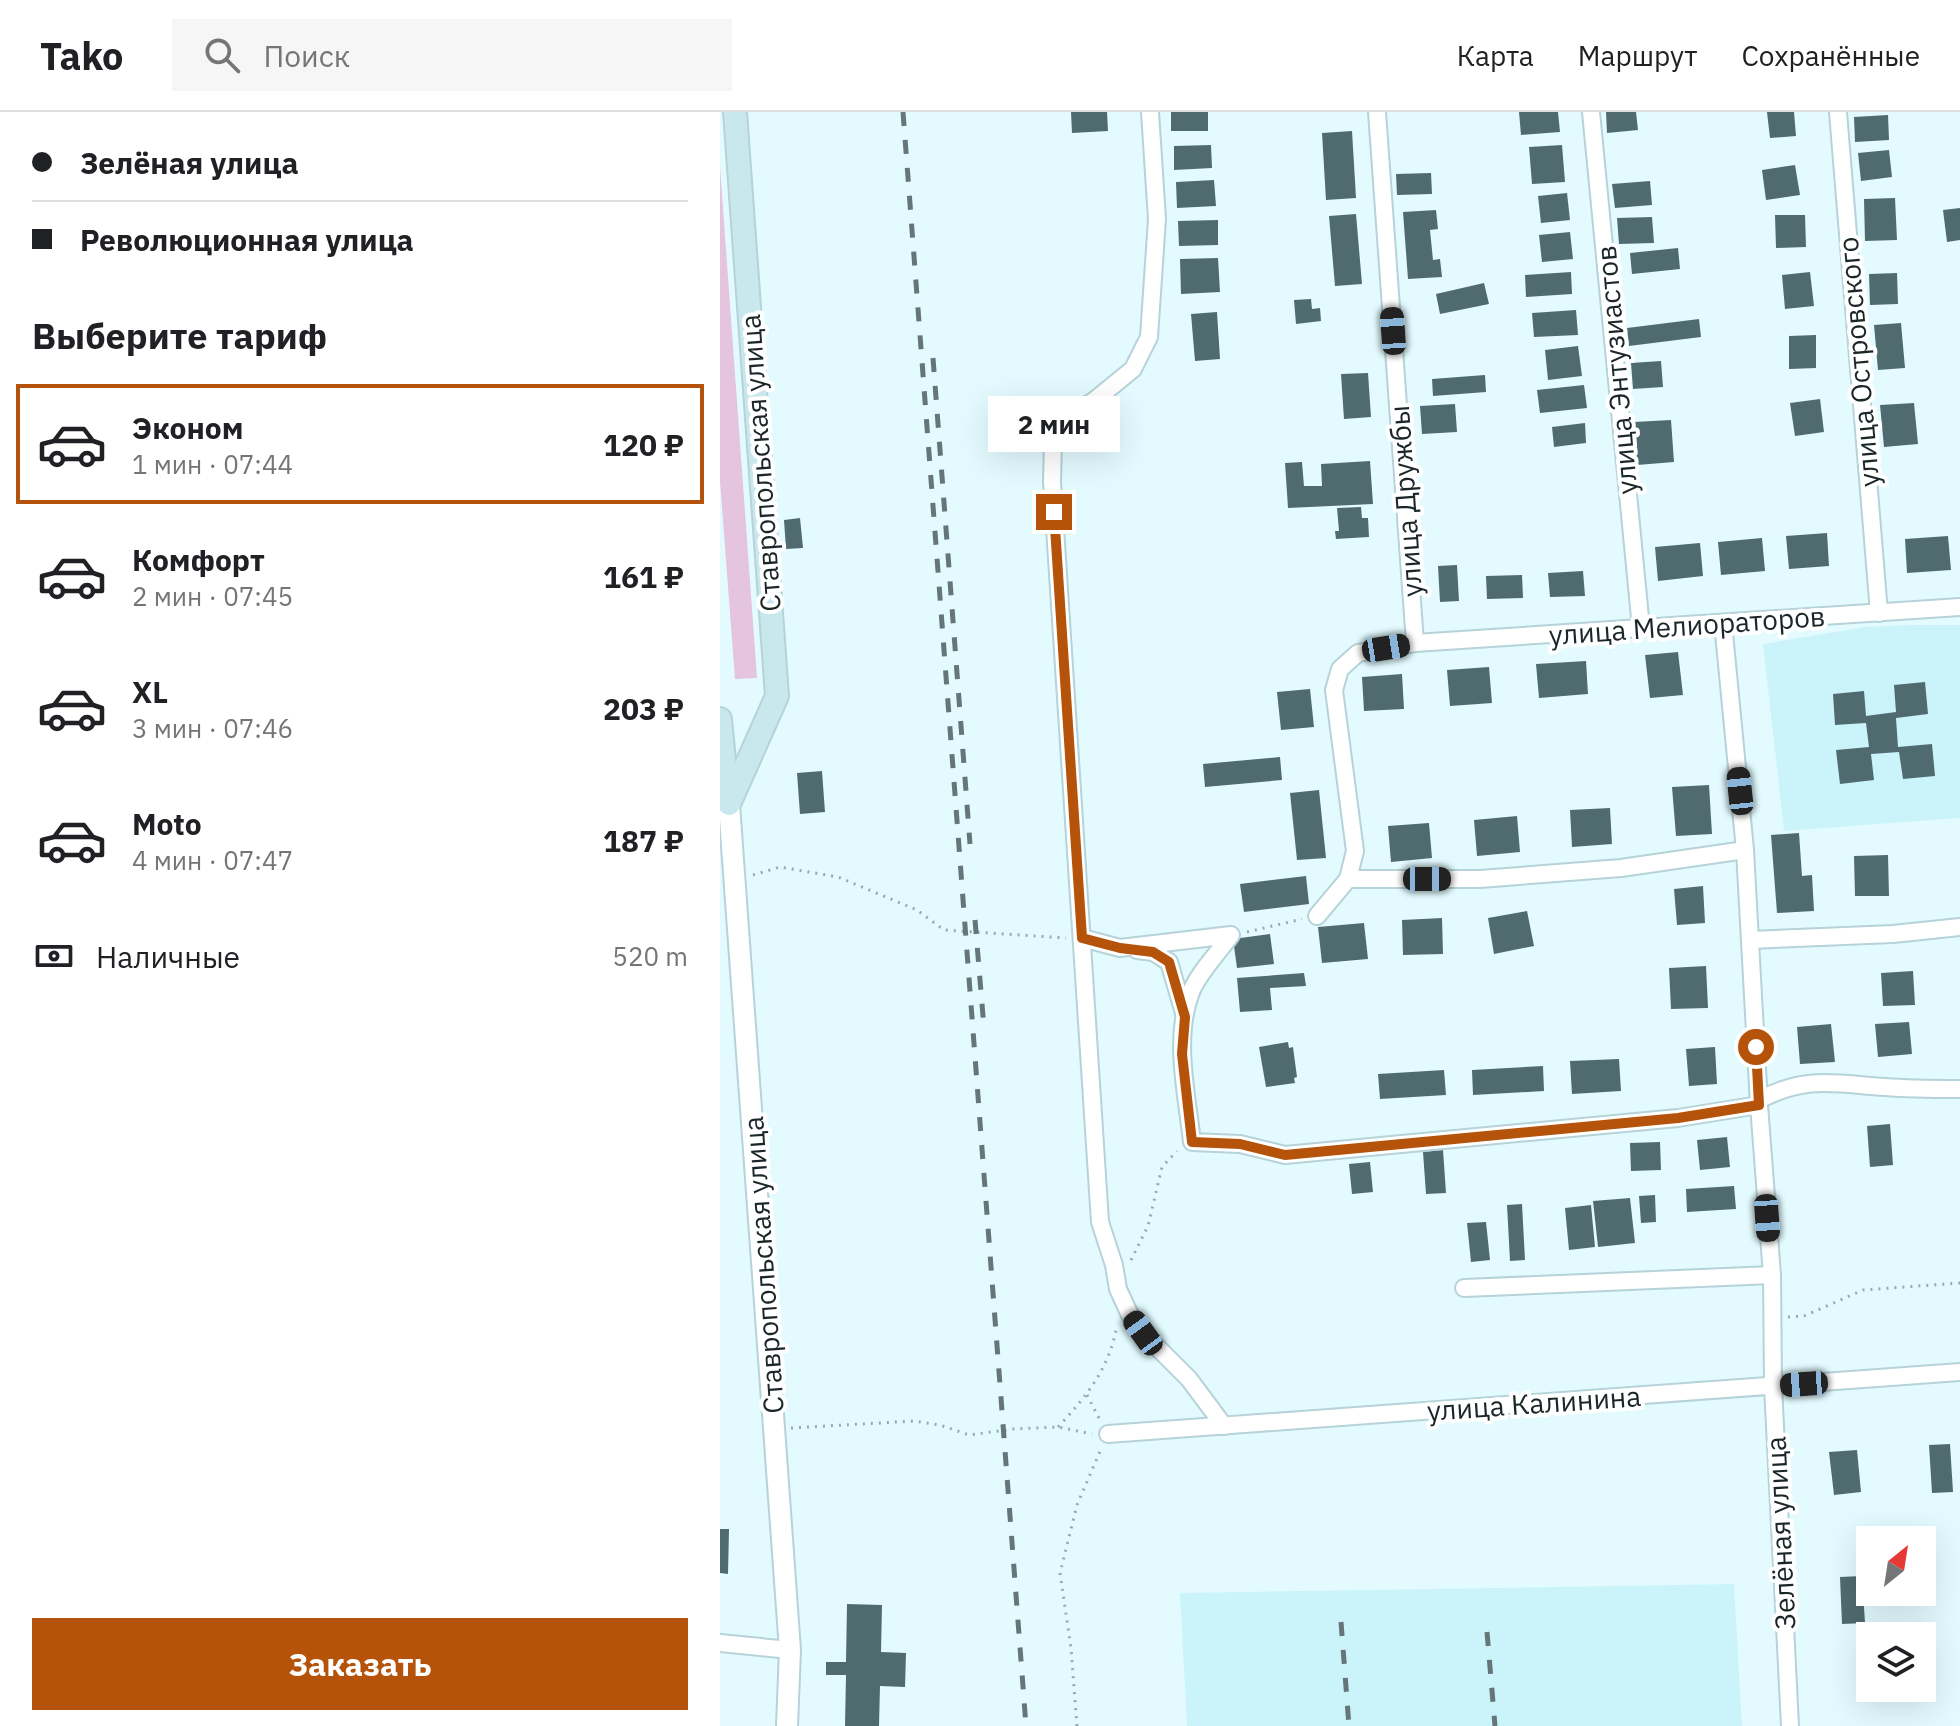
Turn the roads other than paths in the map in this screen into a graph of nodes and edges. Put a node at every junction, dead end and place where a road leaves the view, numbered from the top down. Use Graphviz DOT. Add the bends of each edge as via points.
graph roads {
  1 [pos="735,112"];
  2 [pos="1150,112"];
  3 [pos="1377,112"];
  4 [pos="1591,112"];
  5 [pos="1838,112"];
  6 [pos="1960,607"];
  7 [pos="1879,613"];
  8 [pos="1723,623"];
  9 [pos="1641,628"];
  10 [pos="1415,643"];
  11 [pos="720,719"];
  12 [pos="730,764"];
  13 [pos="729,804"];
  14 [pos="1745,850"];
  15 [pos="1348,879"];
  16 [pos="1317,916"];
  17 [pos="1960,927"];
  18 [pos="1082,938"];
  19 [pos="1750,940"];
  20 [pos="1120,948"];
  21 [pos="1185,1017"];
  22 [pos="1960,1089"];
  23 [pos="1759,1103"];
  24 [pos="1772,1275"];
  25 [pos="1464,1288"];
  26 [pos="1960,1372"];
  27 [pos="1773,1386"];
  28 [pos="1224,1426"];
  29 [pos="1108,1434"];
  30 [pos="720,1643"];
  31 [pos="790,1650"];
  32 [pos="787,1726"];
  33 [pos="1790,1726"];
  1 -- 12 [label="main road, Ставропольская улица" via="777,696"];
  2 -- 18 [label="street" via="1157,219 1149,337 1133,369 1066,418 1053,439"];
  3 -- 10 [label="street, улица Дружбы"];
  4 -- 9 [label="street, улица Энтузиастов"];
  5 -- 7 [label="street, улица Островского"];
  6 -- 7 [label="street, улица Мелиораторов"];
  7 -- 8 [label="street, улица Мелиораторов"];
  8 -- 9 [label="street, улица Мелиораторов"];
  8 -- 14 [label="street, Зелёная улица"];
  9 -- 10 [label="street, улица Мелиораторов"];
  10 -- 15 [label="street" via="1358,653 1340,669 1334,690 1355,851"];
  11 -- 12 [label="main road, Ставропольская улица"];
  12 -- 13 [label="main road, Ставропольская улица"];
  13 -- 31 [label="street, Ставропольская улица"];
  14 -- 15 [label="street" via="1480,879"];
  14 -- 19 [label="street, Зелёная улица"];
  15 -- 16 [label="street"];
  17 -- 19 [label="street"];
  18 -- 20 [label="street"];
  18 -- 28 [label="street" via="1100,1222 1118,1289 1143,1333 1189,1379"];
  19 -- 23 [label="street, Зелёная улица"];
  20 -- 21 [label="street" via="1153,952 1169,962"];
  20 -- 21 [label="street" via="1231,935 1191,990"];
  21 -- 23 [label="street" via="1182,1054 1192,1142 1240,1144 1285,1155 1678,1118"];
  22 -- 23 [label="street" via="1820,1081 1775,1092"];
  23 -- 24 [label="street, Зелёная улица"];
  24 -- 25 [label="street"];
  24 -- 27 [label="street, Зелёная улица"];
  26 -- 27 [label="street, улица Калинина"];
  27 -- 28 [label="street, улица Калинина"];
  27 -- 33 [label="street, Зелёная улица"];
  28 -- 29 [label="street, улица Калинина"];
  30 -- 31 [label="street"];
  31 -- 32 [label="street, Ставропольская улица"];
}
